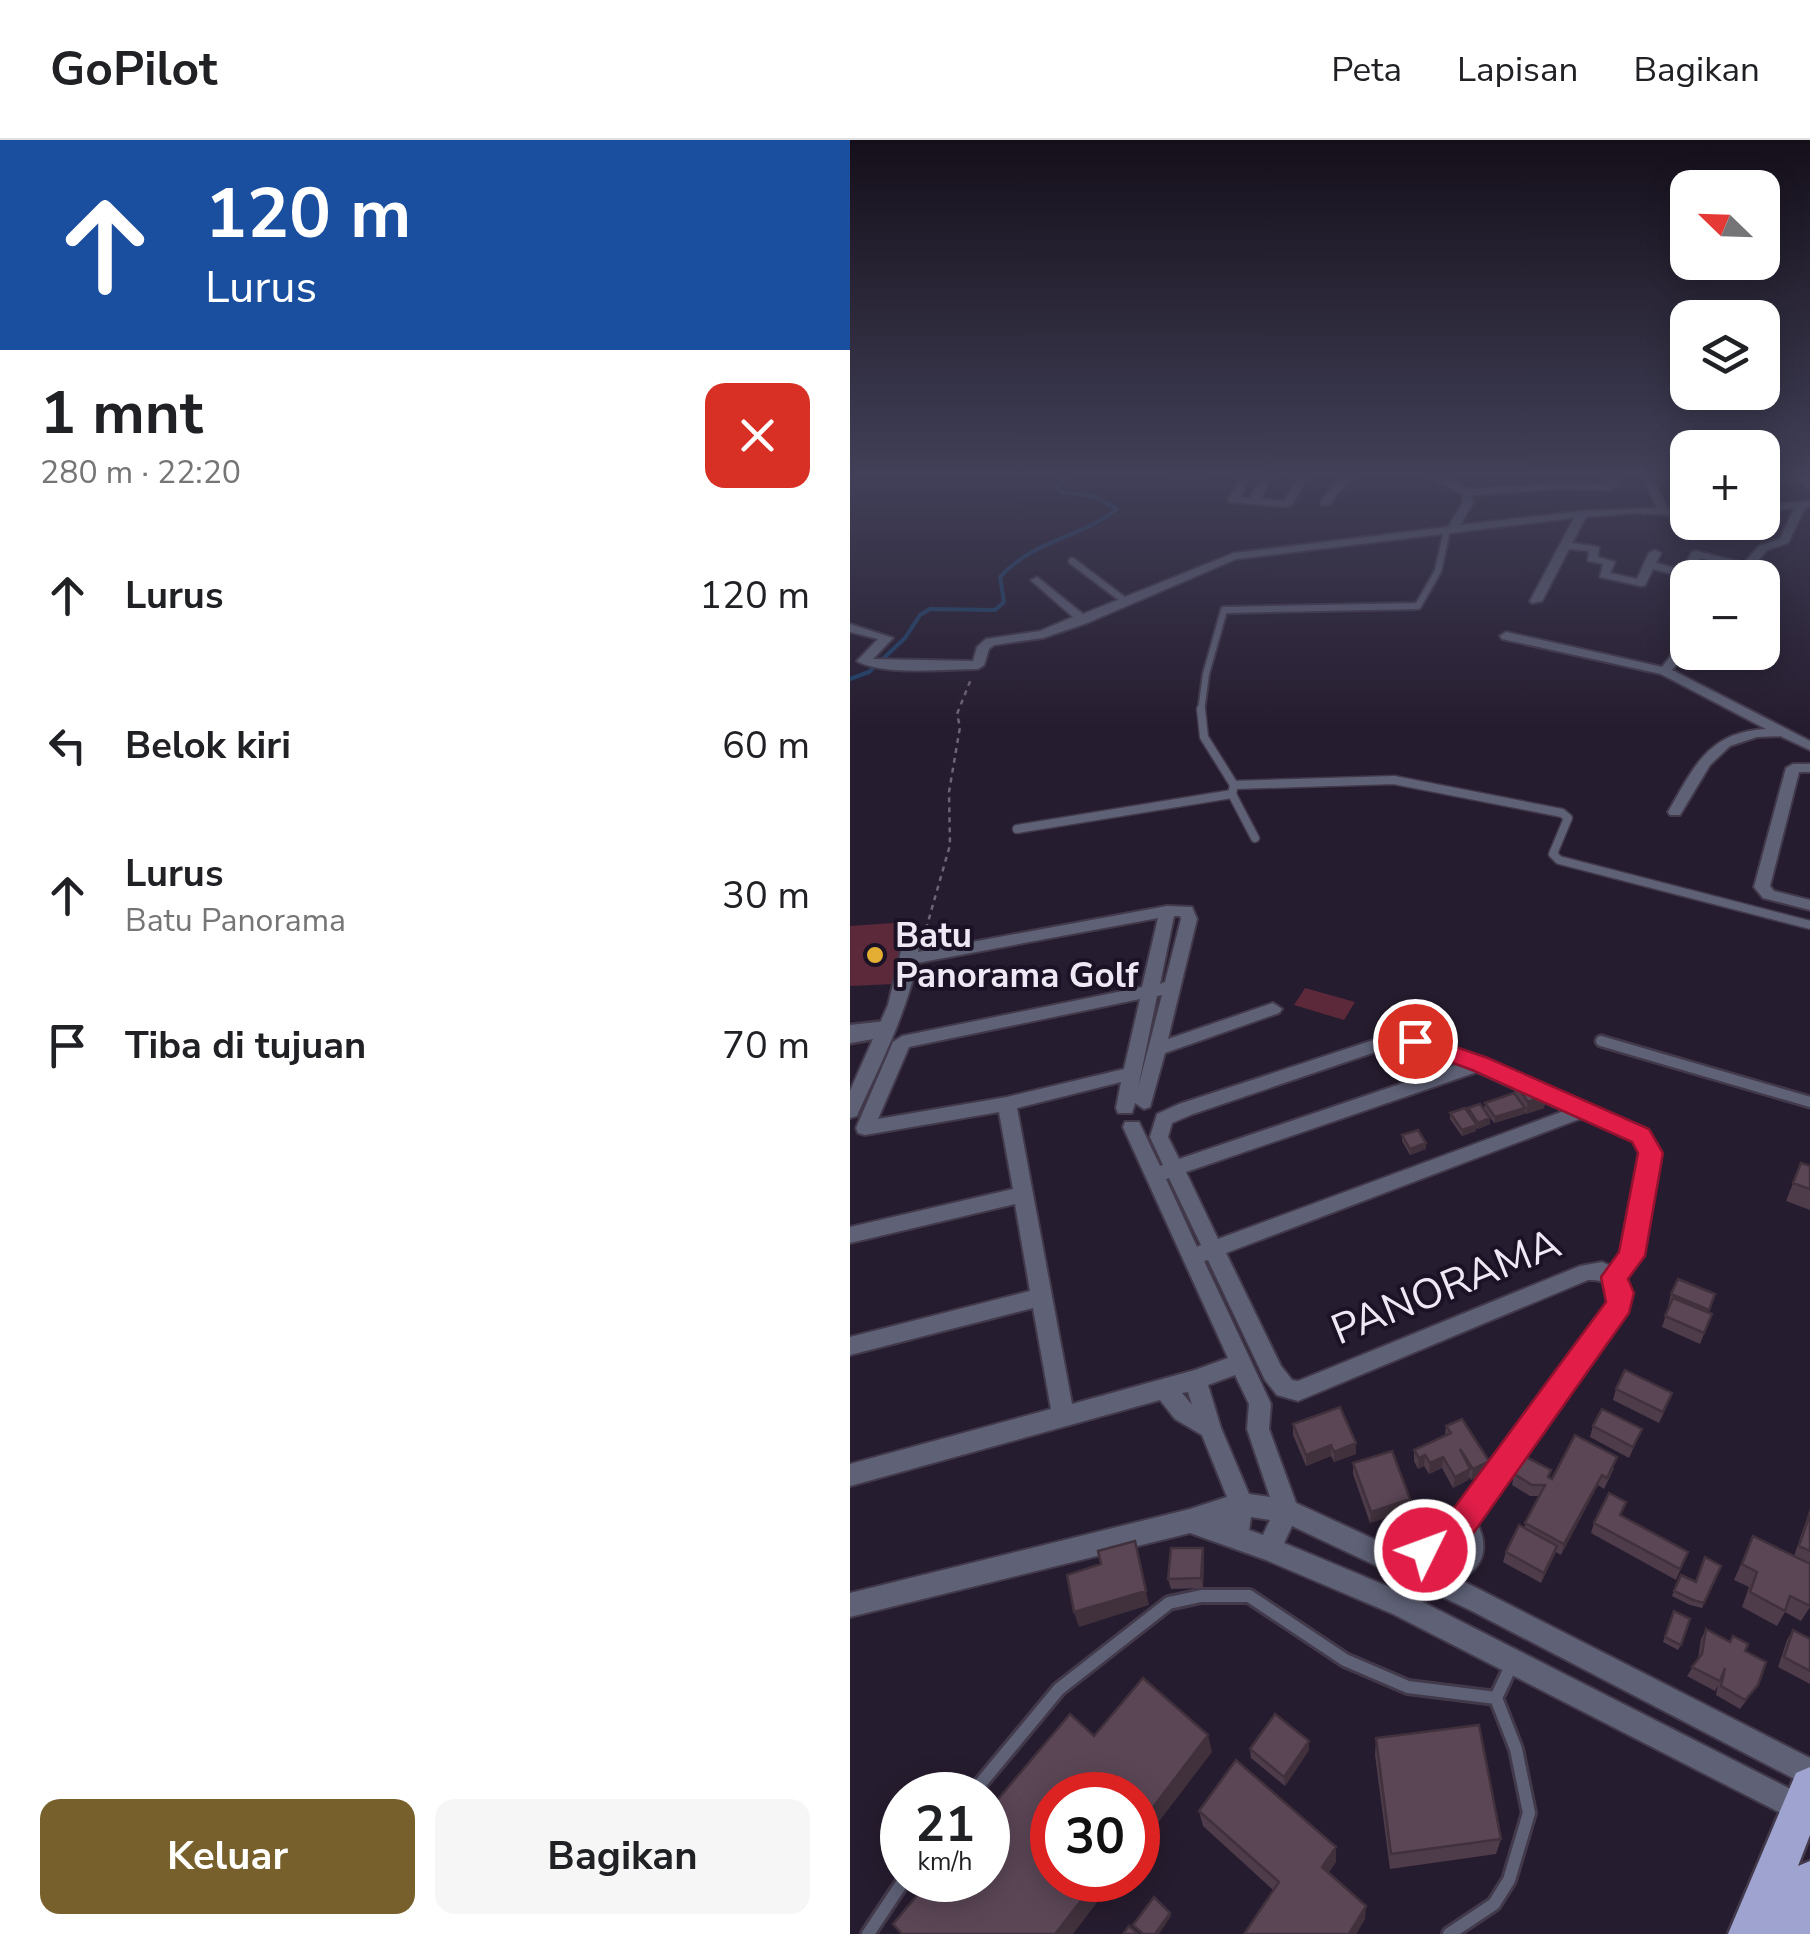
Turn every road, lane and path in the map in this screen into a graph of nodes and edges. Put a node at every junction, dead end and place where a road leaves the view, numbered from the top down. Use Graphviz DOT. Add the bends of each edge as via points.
graph roads {
  1 [pos="1227,559"];
  2 [pos="1442,559"];
  3 [pos="1558,559"];
  4 [pos="1592,559"];
  5 [pos="1652,559"];
  6 [pos="1072,560"];
  7 [pos="1649,566"];
  8 [pos="1670,571"];
  9 [pos="1037,580"];
  10 [pos="1125,600"];
  11 [pos="1536,600"];
  12 [pos="1082,620"];
  13 [pos="850,628"];
  14 [pos="1506,636"];
  15 [pos="978,665"];
  16 [pos="1670,665"];
  17 [pos="1665,671"];
  18 [pos="1781,732"];
  19 [pos="1810,746"];
  20 [pos="1810,768"];
  21 [pos="1233,789"];
  22 [pos="1675,812"];
  23 [pos="1017,829"];
  24 [pos="1255,838"];
  25 [pos="1810,905"];
  26 [pos="1167,911"];
  27 [pos="1810,925"];
  28 [pos="912,938"];
  29 [pos="919,957"];
  30 [pos="1171,987"];
  31 [pos="1149,990"];
  32 [pos="1273,1009"];
  33 [pos="886,1029"];
  34 [pos="850,1030"];
  35 [pos="850,1038"];
  36 [pos="1601,1040"];
  37 [pos="1157,1049"];
  38 [pos="1480,1064"];
  39 [pos="1133,1073"];
  40 [pos="1810,1102"];
  41 [pos="1006,1104"];
  42 [pos="850,1111"];
  43 [pos="1582,1111"];
  44 [pos="1144,1114"];
  45 [pos="1163,1172"];
  46 [pos="1022,1195"];
  47 [pos="850,1236"];
  48 [pos="1213,1250"];
  49 [pos="1190,1257"];
  50 [pos="1614,1277"];
  51 [pos="1039,1298"];
  52 [pos="850,1346"];
  53 [pos="1241,1362"];
  54 [pos="1195,1380"];
  55 [pos="1165,1388"];
  56 [pos="1298,1391"];
  57 [pos="1260,1404"];
  58 [pos="1063,1416"];
  59 [pos="1210,1428"];
  60 [pos="850,1475"];
  61 [pos="1242,1504"];
  62 [pos="1287,1511"];
  63 [pos="1190,1521"];
  64 [pos="1461,1525"];
  65 [pos="1235,1538"];
  66 [pos="1269,1549"];
  67 [pos="1421,1560"];
  68 [pos="1452,1577"];
  69 [pos="850,1605"];
  70 [pos="1402,1605"];
  71 [pos="1433,1620"];
  72 [pos="1513,1660"];
  73 [pos="1496,1698"];
  74 [pos="990,1772"];
  75 [pos="1808,1796"];
  76 [pos="1810,1882"];
  77 [pos="889,1902"];
  78 [pos="868,1934"];
  79 [pos="1449,1934"];
  80 [pos="1750,1934"];
  81 [pos="1789,1934"];
  1 -- 10 [label="street"];
  2 -- 21 [label="lane" via="1418,606 1225,610 1202,727"];
  3 -- 11 [label="street"];
  4 -- 7 [label="street" via="1609,562 1604,575 1642,584"];
  5 -- 7 [label="street"];
  6 -- 10 [label="lane"];
  7 -- 8 [label="street"];
  9 -- 12 [label="street"];
  10 -- 12 [label="street"];
  12 -- 15 [label="street" via="990,642"];
  13 -- 15 [label="street" via="887,638 862,659 870,662"];
  14 -- 17 [label="street"];
  15 -- 29 [label="path" via="957,714 950,845"];
  16 -- 17 [label="street"];
  17 -- 18 [label="street"];
  18 -- 19 [label="street"];
  18 -- 22 [label="street" via="1723,742"];
  20 -- 25 [label="street" via="1793,768 1762,887 1769,895"];
  21 -- 23 [label="lane"];
  21 -- 24 [label="lane"];
  21 -- 27 [label="lane" via="1394,780 1562,814 1568,818 1553,854 1559,860"];
  26 -- 29 [label="street"];
  26 -- 30 [label="street" via="1183,910 1189,919"];
  26 -- 31 [label="street"];
  28 -- 29 [label="street"];
  29 -- 33 [label="street"];
  30 -- 31 [label="street"];
  30 -- 37 [label="street"];
  31 -- 39 [label="street"];
  31 -- 41 [label="street" via="902,1042 865,1128"];
  32 -- 37 [label="street"];
  33 -- 34 [label="lane"];
  33 -- 35 [label="lane"];
  33 -- 42 [label="street"];
  36 -- 40 [label="lane"];
  37 -- 44 [label="street"];
  38 -- 43 [label="street"];
  38 -- 44 [label="street" via="1430,1044 1389,1040"];
  38 -- 45 [label="street"];
  39 -- 41 [label="street"];
  39 -- 44 [label="street"];
  41 -- 46 [label="street"];
  43 -- 48 [label="street"];
  43 -- 50 [label="street" via="1649,1146 1632,1256"];
  44 -- 45 [label="street"];
  44 -- 45 [label="street"];
  45 -- 48 [label="street"];
  45 -- 49 [label="street"];
  46 -- 47 [label="street"];
  46 -- 51 [label="street"];
  48 -- 49 [label="street"];
  48 -- 56 [label="street" via="1272,1373"];
  49 -- 53 [label="street"];
  50 -- 56 [label="street, PANORAMA" via="1587,1272"];
  50 -- 64 [label="street, PANORAMA" via="1619,1305"];
  51 -- 52 [label="street"];
  51 -- 58 [label="street"];
  53 -- 54 [label="street"];
  53 -- 57 [label="street"];
  54 -- 55 [label="street"];
  54 -- 59 [label="street"];
  55 -- 58 [label="street"];
  55 -- 59 [label="street" via="1183,1412"];
  56 -- 57 [label="street, PANORAMA"];
  57 -- 62 [label="street" via="1258,1429"];
  58 -- 60 [label="street"];
  59 -- 61 [label="street"];
  61 -- 62 [label="street"];
  61 -- 63 [label="street"];
  61 -- 65 [label="street"];
  62 -- 66 [label="street"];
  62 -- 67 [label="street"];
  63 -- 65 [label="street"];
  63 -- 69 [label="street"];
  64 -- 67 [label="street, PANORAMA" via="1442,1521 1427,1531"];
  64 -- 68 [label="street" via="1473,1549"];
  65 -- 66 [label="street"];
  66 -- 70 [label="street"];
  67 -- 68 [label="street"];
  67 -- 70 [label="street"];
  68 -- 71 [label="street"];
  68 -- 75 [label="street" via="1479,1602"];
  70 -- 71 [label="street"];
  71 -- 72 [label="street"];
  72 -- 73 [label="lane"];
  72 -- 75 [label="street"];
  73 -- 74 [label="lane" via="1408,1687 1345,1660 1249,1596 1201,1596 1169,1603 1059,1690"];
  73 -- 79 [label="lane" via="1516,1748 1529,1813 1494,1904"];
  75 -- 80 [label="main road"];
  76 -- 81 [label="main road"];
  77 -- 78 [label="lane"];
}
